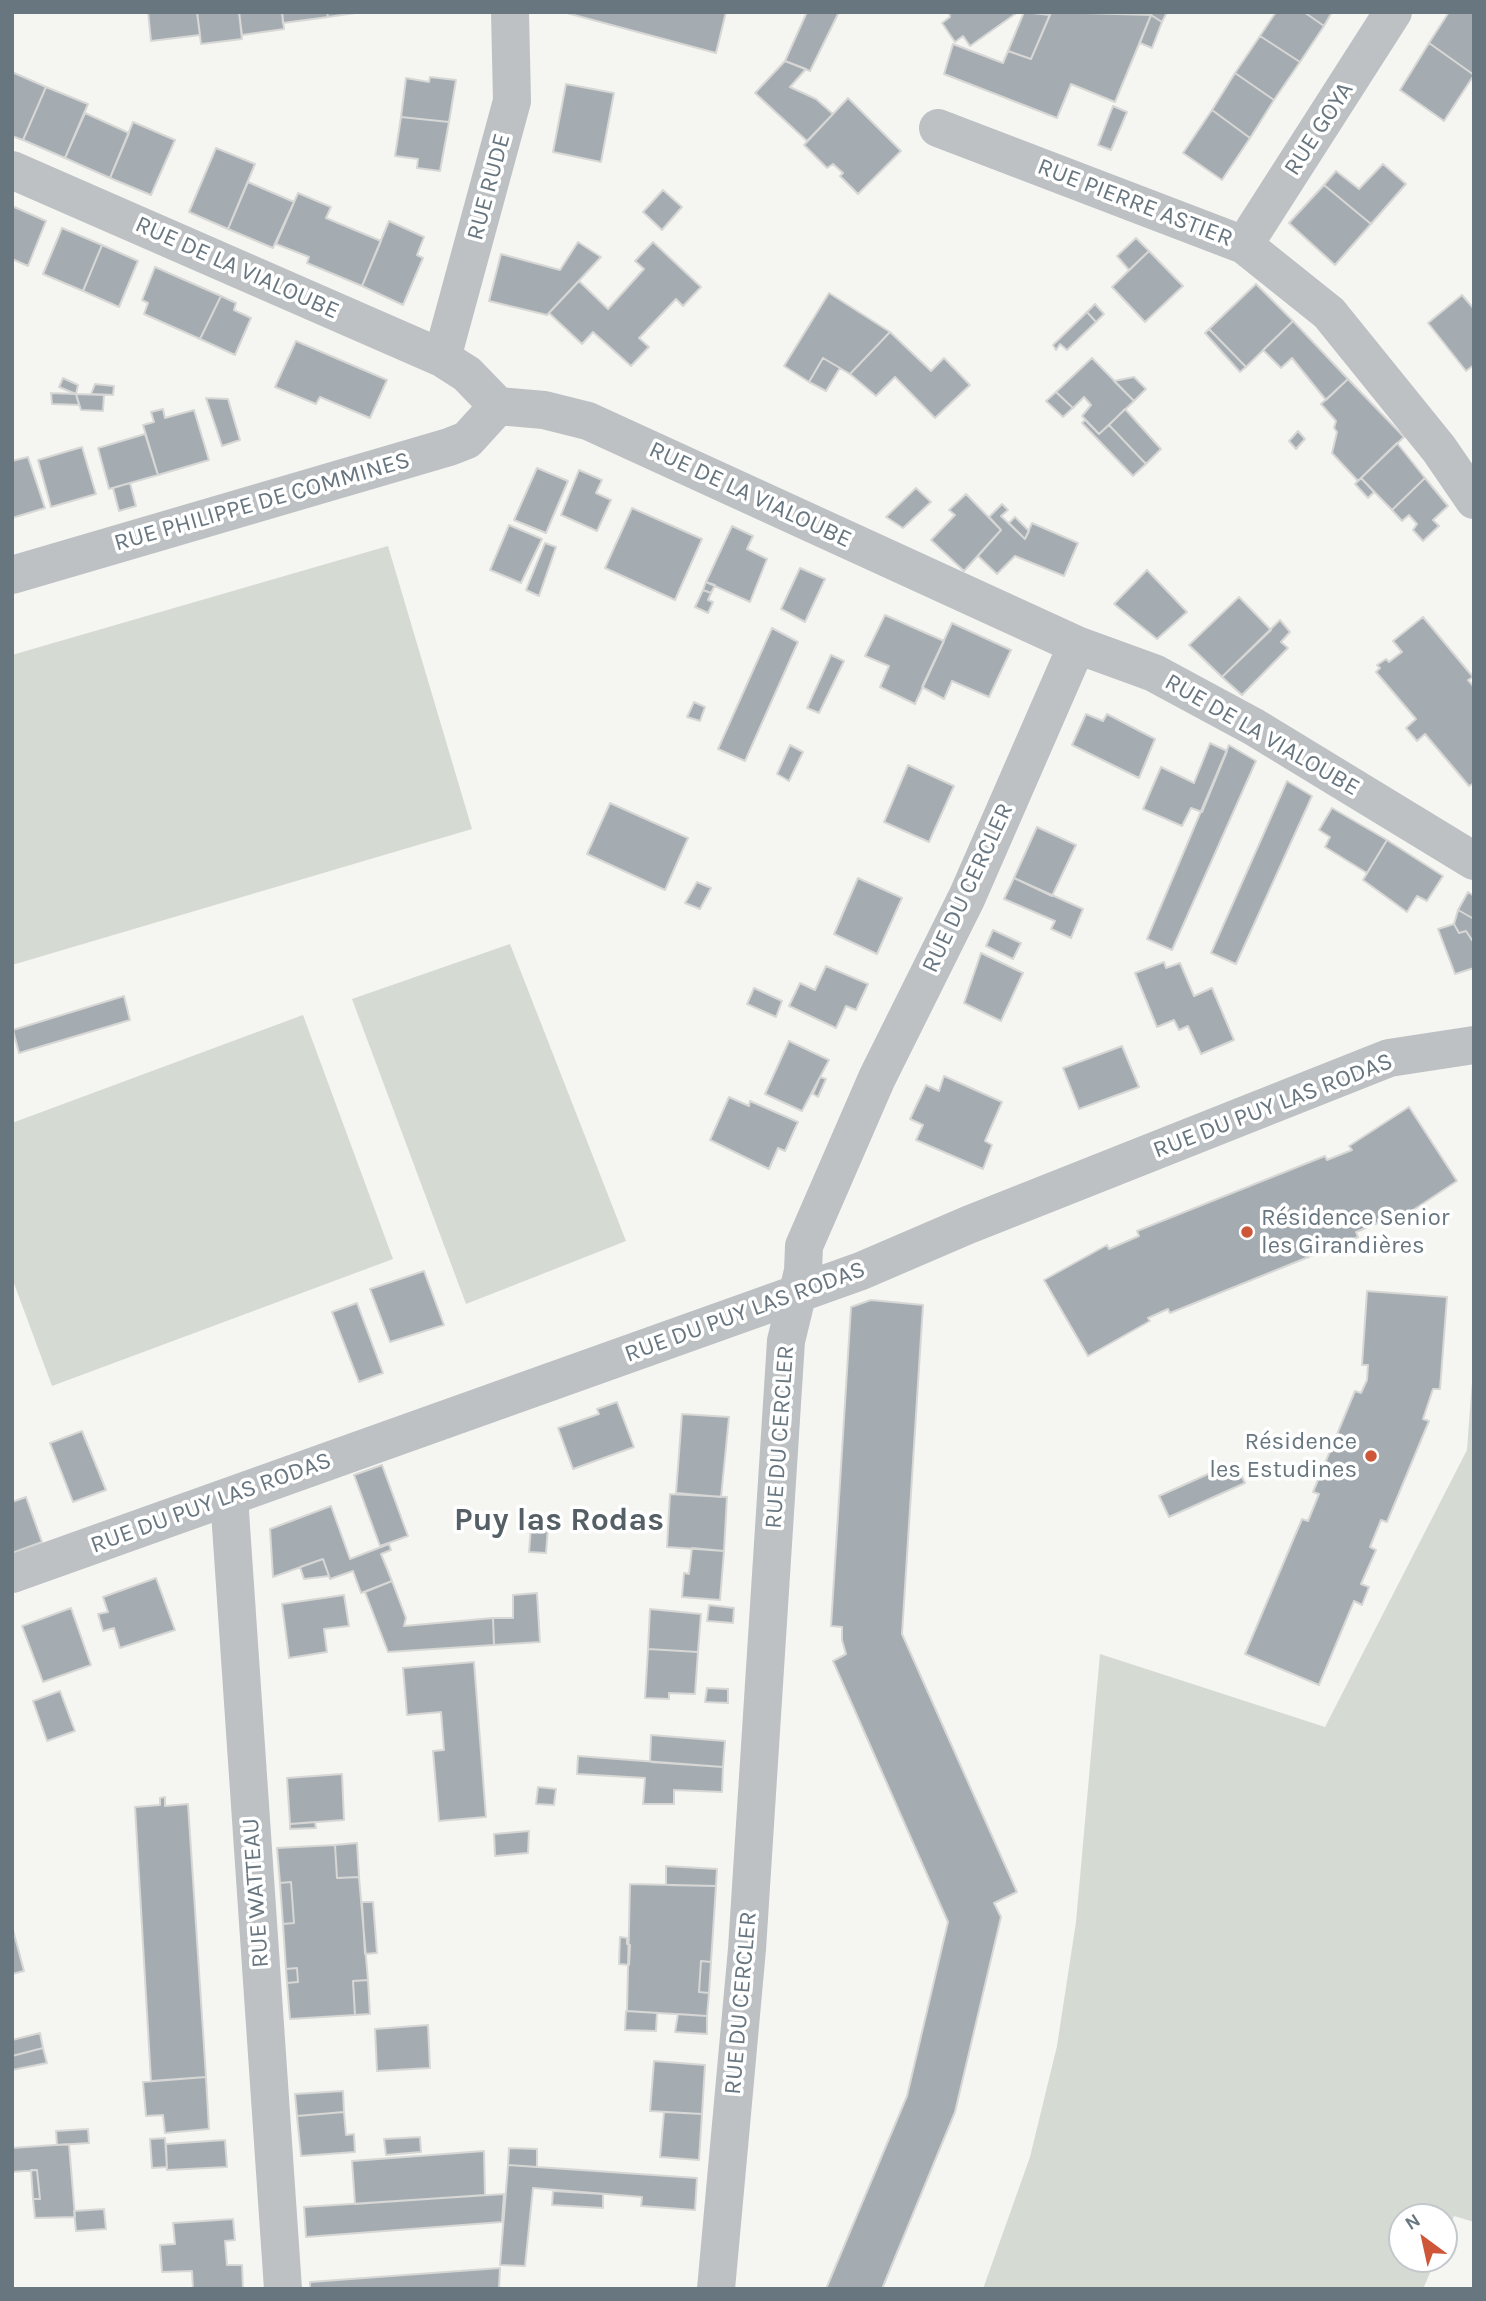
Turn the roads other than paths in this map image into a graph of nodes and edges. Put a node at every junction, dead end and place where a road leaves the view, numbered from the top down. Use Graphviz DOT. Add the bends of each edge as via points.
graph roads {
  1 [pos="510,12"];
  2 [pos="1393,12"];
  3 [pos="938,128"];
  4 [pos="12,170"];
  5 [pos="1244,245"];
  6 [pos="442,358"];
  7 [pos="498,406"];
  8 [pos="1474,500"];
  9 [pos="12,575"];
  10 [pos="1077,645"];
  11 [pos="1474,861"];
  12 [pos="1474,1045"];
  13 [pos="795,1296"];
  14 [pos="229,1497"];
  15 [pos="12,1574"];
  16 [pos="283,2289"];
  17 [pos="716,2289"];
  1 -- 6 [label="street, RUE RUDE" via="512,101"];
  2 -- 5 [label="street, RUE GOYA"];
  3 -- 5 [label="street, RUE PIERRE ASTIER"];
  4 -- 6 [label="street, RUE DE LA VIALOUBE"];
  5 -- 8 [label="street, RUE PIERRE ASTIER" via="1329,313 1439,449"];
  6 -- 7 [label="street, RUE DE LA VIALOUBE" via="467,374"];
  7 -- 9 [label="street, RUE PHILIPPE DE COMMINES" via="467,440 449,447"];
  7 -- 10 [label="street, RUE DE LA VIALOUBE" via="544,410 588,421"];
  10 -- 11 [label="street, RUE DE LA VIALOUBE" via="1154,673 1254,727"];
  10 -- 13 [label="street, RUE DU CERCLER" via="967,897 877,1078 804,1246"];
  12 -- 13 [label="street, RUE DU PUY LAS RODAS" via="1389,1058"];
  13 -- 14 [label="street, RUE DU PUY LAS RODAS"];
  13 -- 17 [label="street, RUE DU CERCLER" via="786,1341 747,1949"];
  14 -- 15 [label="street, RUE DU PUY LAS RODAS"];
  14 -- 16 [label="street, RUE WATTEAU"];
}
